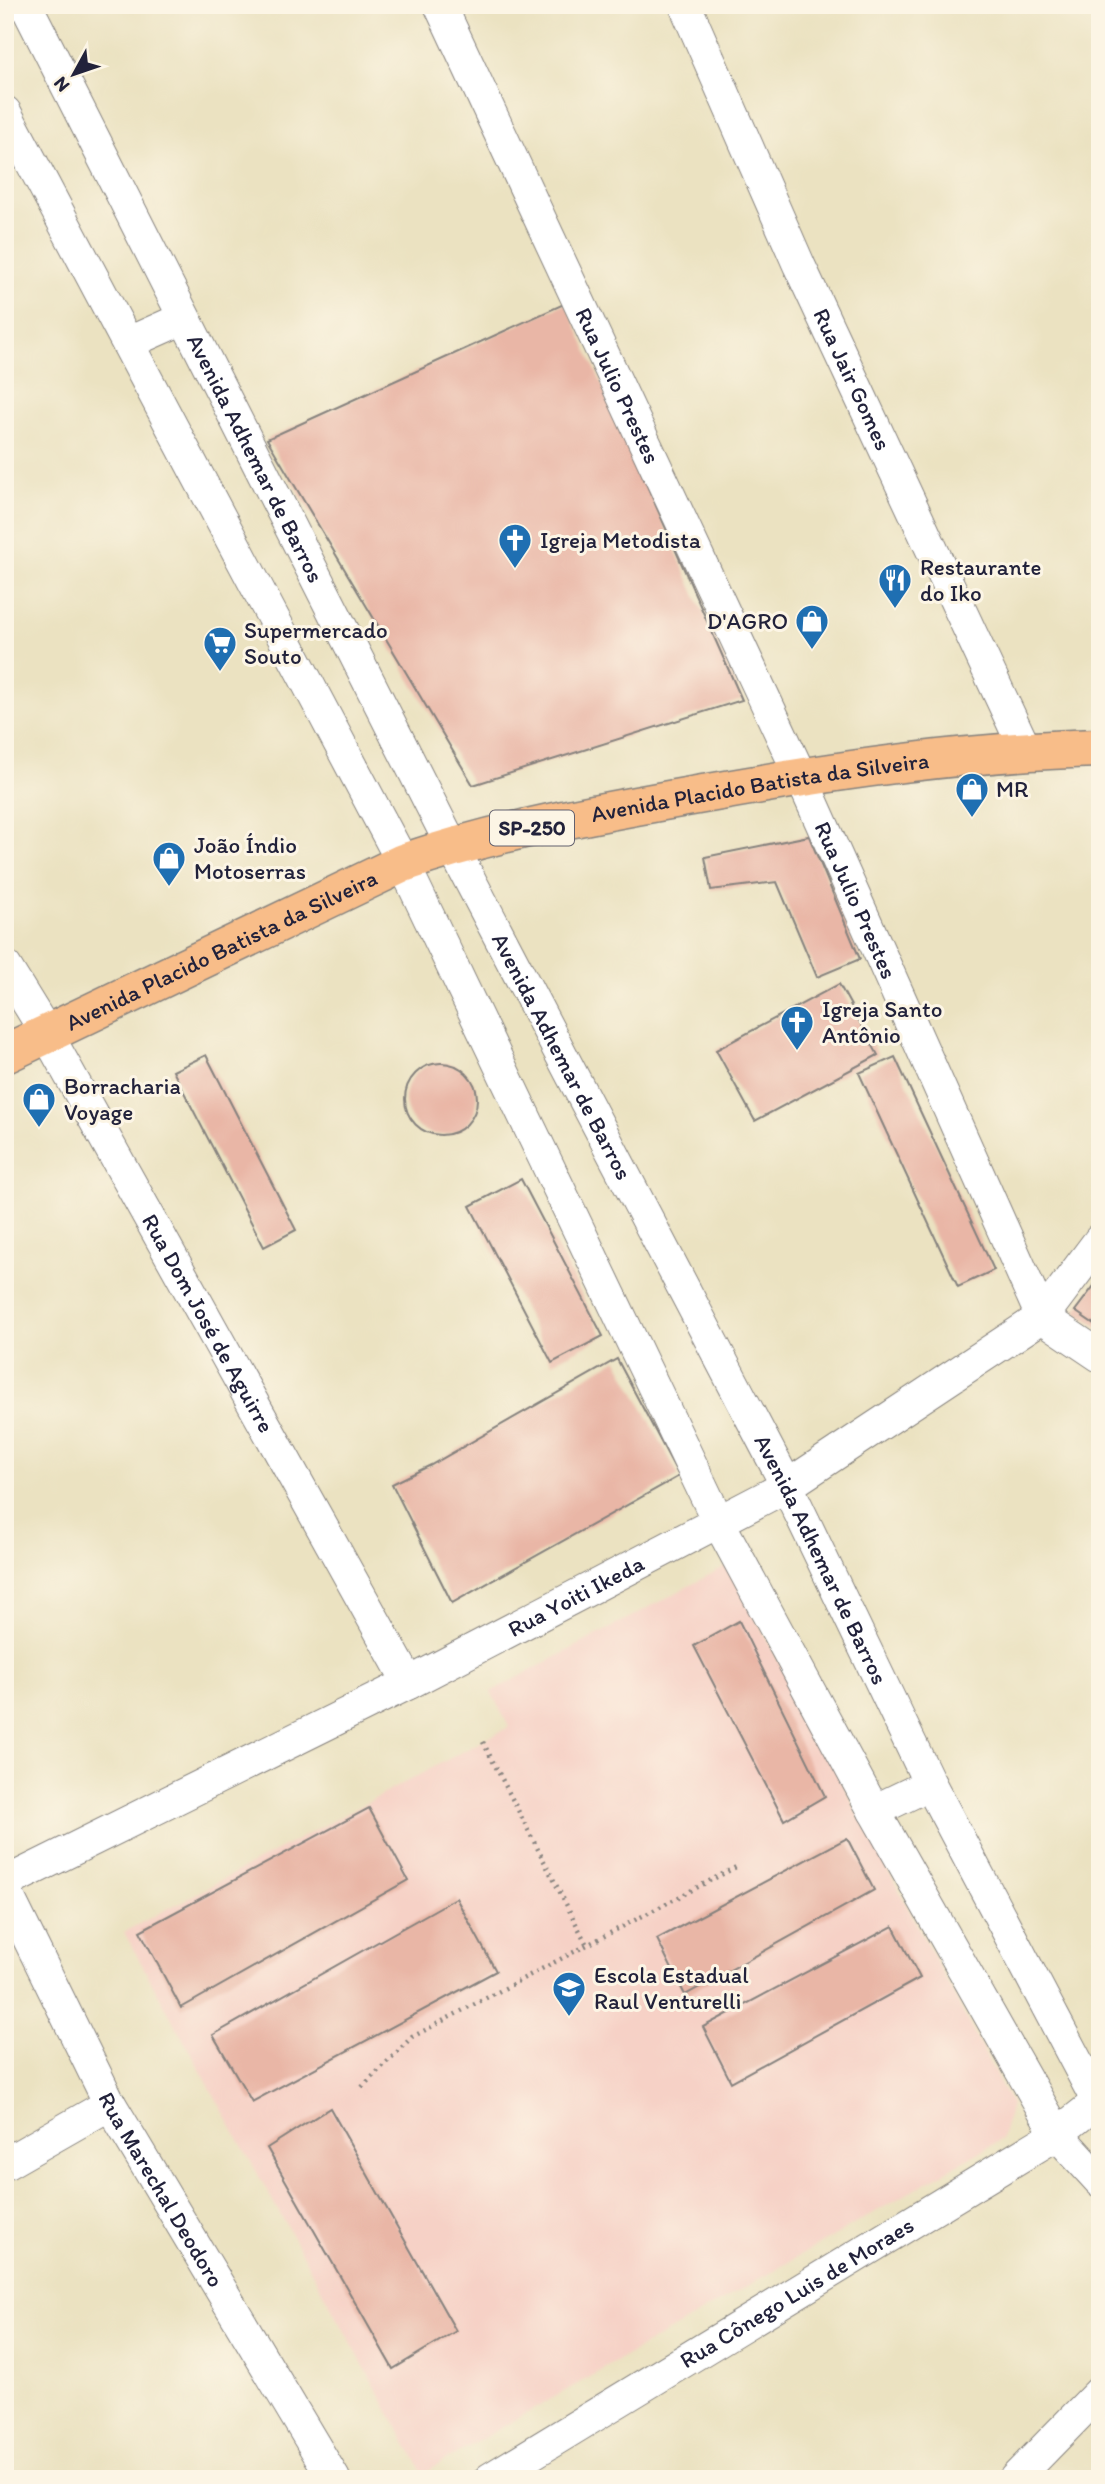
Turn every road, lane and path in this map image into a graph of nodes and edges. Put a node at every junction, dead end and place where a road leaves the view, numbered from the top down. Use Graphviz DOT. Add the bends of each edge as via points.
graph roads {
  1 [pos="26,5"];
  2 [pos="440,5"];
  3 [pos="685,5"];
  4 [pos="5,112"];
  5 [pos="184,318"];
  6 [pos="128,343"];
  7 [pos="1100,748"];
  8 [pos="1025,749"];
  9 [pos="801,777"];
  10 [pos="452,846"];
  11 [pos="403,863"];
  12 [pos="5,966"];
  13 [pos="47,1034"];
  14 [pos="5,1054"];
  15 [pos="1100,1240"];
  16 [pos="1042,1317"];
  17 [pos="1100,1356"];
  18 [pos="787,1486"];
  19 [pos="719,1523"];
  20 [pos="409,1683"];
  21 [pos="483,1742"];
  22 [pos="930,1784"];
  23 [pos="874,1811"];
  24 [pos="736,1867"];
  25 [pos="5,1883"];
  26 [pos="5,1890"];
  27 [pos="587,1945"];
  28 [pos="362,2087"];
  29 [pos="1099,2103"];
  30 [pos="110,2104"];
  31 [pos="1057,2134"];
  32 [pos="5,2164"];
  33 [pos="1100,2181"];
  34 [pos="1100,2392"];
  35 [pos="334,2479"];
  36 [pos="490,2479"];
  37 [pos="1015,2479"];
  1 -- 5 [label="street, Avenida Adhemar de Barros"];
  2 -- 9 [label="street, Rua Julio Prestes"];
  3 -- 8 [label="street, Rua Jair Gomes" via="799,265"];
  4 -- 6 [label="street"];
  5 -- 6 [label="street"];
  5 -- 10 [label="street, Avenida Adhemar de Barros"];
  6 -- 11 [label="street"];
  7 -- 8 [label="main road, Avenida Placido Batista da Silveira / SP-250"];
  8 -- 9 [label="main road, Avenida Placido Batista da Silveira / SP-250"];
  9 -- 10 [label="main road, Avenida Placido Batista da Silveira / SP-250" via="623,807"];
  9 -- 16 [label="street, Rua Julio Prestes"];
  10 -- 11 [label="main road, Avenida Placido Batista da Silveira / SP-250"];
  10 -- 18 [label="street, Avenida Adhemar de Barros"];
  11 -- 13 [label="main road, Avenida Placido Batista da Silveira / SP-250"];
  11 -- 19 [label="street"];
  12 -- 13 [label="street, Rua Dom José de Aguirre"];
  13 -- 14 [label="main road, Avenida Placido Batista da Silveira / SP-250"];
  13 -- 20 [label="street, Rua Dom José de Aguirre"];
  15 -- 16 [label="street, Rua Yoiti Ikeda"];
  16 -- 17 [label="street"];
  16 -- 18 [label="street, Rua Yoiti Ikeda"];
  18 -- 19 [label="street, Rua Yoiti Ikeda"];
  18 -- 22 [label="street, Avenida Adhemar de Barros"];
  19 -- 20 [label="street, Rua Yoiti Ikeda"];
  19 -- 23 [label="street"];
  20 -- 25 [label="street, Rua Yoiti Ikeda"];
  21 -- 27 [label="path"];
  22 -- 23 [label="street"];
  22 -- 29 [label="street, Avenida Adhemar de Barros"];
  23 -- 31 [label="street"];
  24 -- 27 [label="path"];
  26 -- 30 [label="street, Rua Marechal Deodoro"];
  27 -- 28 [label="path" via="412,2037"];
  29 -- 31 [label="street, Rua Cônego Luis de Moraes"];
  30 -- 32 [label="street"];
  30 -- 35 [label="street, Rua Marechal Deodoro"];
  31 -- 33 [label="street"];
  31 -- 36 [label="street, Rua Cônego Luis de Moraes"];
  34 -- 37 [label="street"];
}
